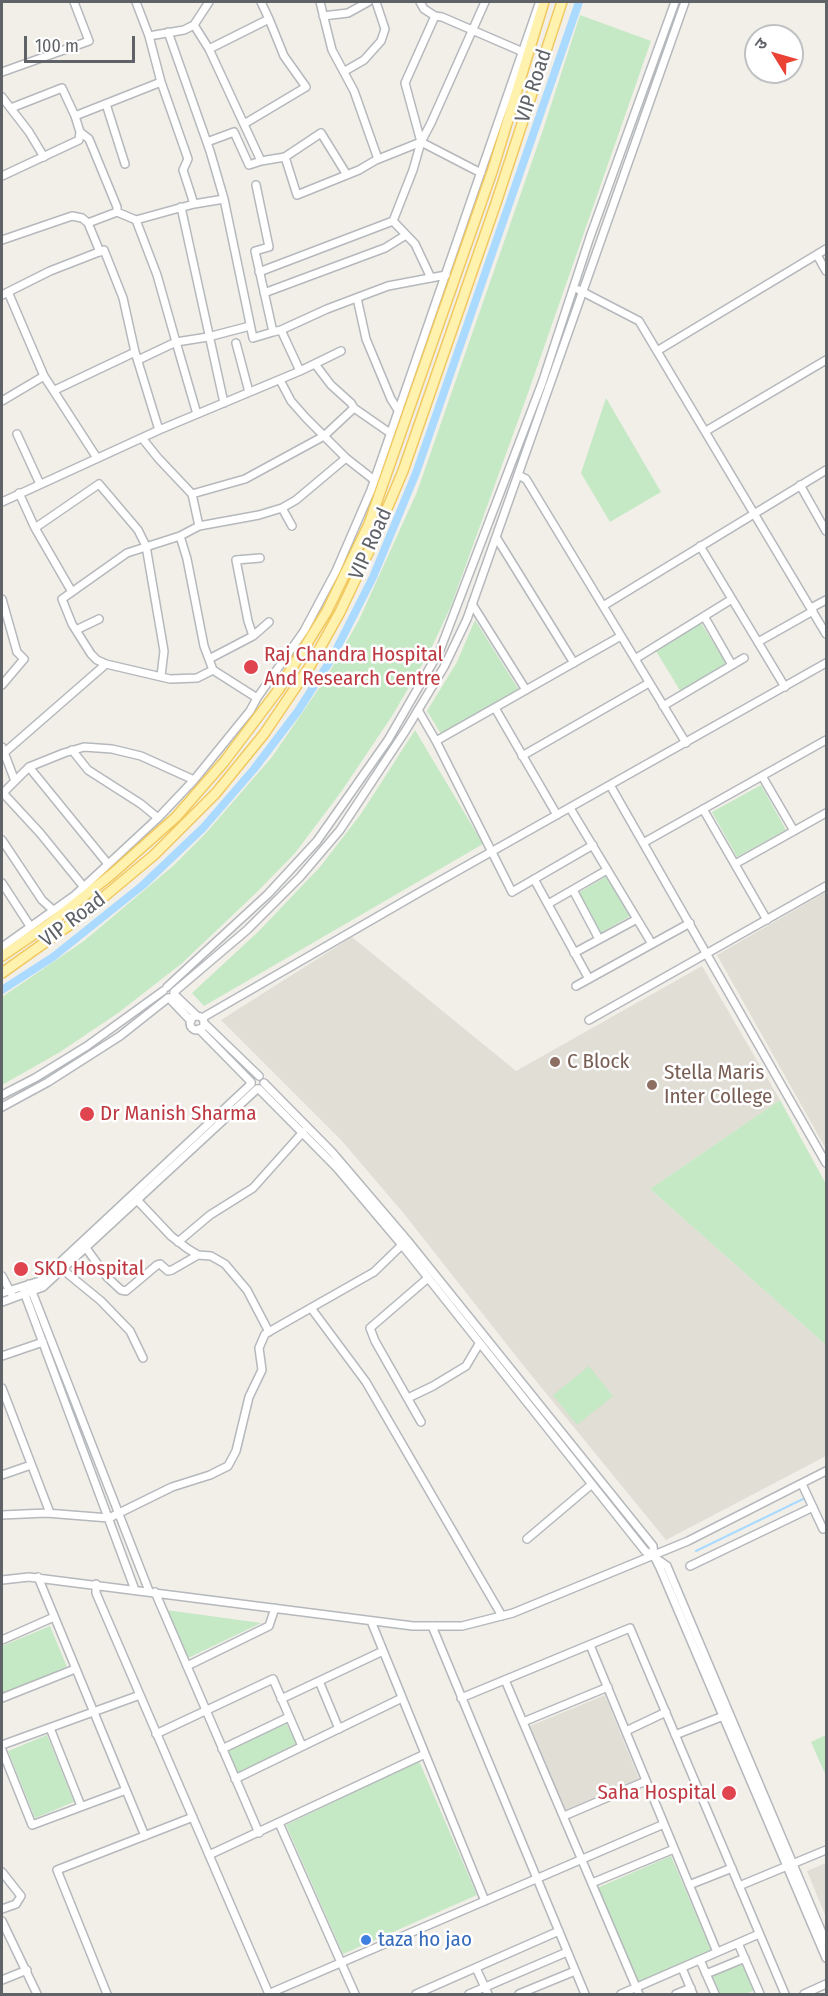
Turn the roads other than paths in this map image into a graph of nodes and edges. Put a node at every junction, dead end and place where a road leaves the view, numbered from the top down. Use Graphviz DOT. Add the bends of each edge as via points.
graph roads {
  1 [pos="74,2"];
  2 [pos="136,2"];
  3 [pos="198,2"];
  4 [pos="209,2"];
  5 [pos="261,2"];
  6 [pos="320,2"];
  7 [pos="368,2"];
  8 [pos="376,2"];
  9 [pos="420,2"];
  10 [pos="484,2"];
  11 [pos="540,2"];
  12 [pos="544,2"];
  13 [pos="562,2"];
  14 [pos="675,2"];
  15 [pos="685,2"];
  16 [pos="204,9"];
  17 [pos="323,16"];
  18 [pos="435,16"];
  19 [pos="269,19"];
  20 [pos="194,25"];
  21 [pos="471,30"];
  22 [pos="168,32"];
  23 [pos="149,36"];
  24 [pos="209,49"];
  25 [pos="523,52"];
  26 [pos="345,71"];
  27 [pos="2,72"];
  28 [pos="160,82"];
  29 [pos="2,97"];
  30 [pos="106,104"];
  31 [pos="11,108"];
  32 [pos="75,116"];
  33 [pos="244,124"];
  34 [pos="80,132"];
  35 [pos="207,142"];
  36 [pos="421,142"];
  37 [pos="44,156"];
  38 [pos="285,157"];
  39 [pos="378,159"];
  40 [pos="261,161"];
  41 [pos="125,164"];
  42 [pos="481,173"];
  43 [pos="347,175"];
  44 [pos="2,176"];
  45 [pos="256,185"];
  46 [pos="224,199"];
  47 [pos="194,204"];
  48 [pos="181,207"];
  49 [pos="117,212"];
  50 [pos="136,220"];
  51 [pos="393,221"];
  52 [pos="88,223"];
  53 [pos="406,235"];
  54 [pos="2,240"];
  55 [pos="826,249"];
  56 [pos="100,252"];
  57 [pos="817,255"];
  58 [pos="826,271"];
  59 [pos="259,272"];
  60 [pos="446,275"];
  61 [pos="431,278"];
  62 [pos="573,288"];
  63 [pos="583,291"];
  64 [pos="264,293"];
  65 [pos="4,294"];
  66 [pos="357,298"];
  67 [pos="250,326"];
  68 [pos="277,331"];
  69 [pos="208,337"];
  70 [pos="176,342"];
  71 [pos="236,343"];
  72 [pos="342,351"];
  73 [pos="657,351"];
  74 [pos="137,356"];
  75 [pos="826,360"];
  76 [pos="315,364"];
  77 [pos="300,371"];
  78 [pos="44,376"];
  79 [pos="280,380"];
  80 [pos="55,390"];
  81 [pos="249,392"];
  82 [pos="2,401"];
  83 [pos="224,403"];
  84 [pos="354,408"];
  85 [pos="398,410"];
  86 [pos="197,414"];
  87 [pos="159,430"];
  88 [pos="706,431"];
  89 [pos="390,433"];
  90 [pos="17,434"];
  91 [pos="324,436"];
  92 [pos="142,438"];
  93 [pos="97,458"];
  94 [pos="346,458"];
  95 [pos="826,470"];
  96 [pos="518,474"];
  97 [pos="374,480"];
  98 [pos="40,484"];
  99 [pos="800,485"];
  100 [pos="19,493"];
  101 [pos="192,494"];
  102 [pos="2,502"];
  103 [pos="282,508"];
  104 [pos="754,513"];
  105 [pos="199,526"];
  106 [pos="292,526"];
  107 [pos="35,528"];
  108 [pos="826,529"];
  109 [pos="180,536"];
  110 [pos="496,537"];
  111 [pos="146,546"];
  112 [pos="700,546"];
  113 [pos="260,558"];
  114 [pos="72,592"];
  115 [pos="2,593"];
  116 [pos="2,599"];
  117 [pos="732,599"];
  118 [pos="826,600"];
  119 [pos="472,604"];
  120 [pos="603,606"];
  121 [pos="812,610"];
  122 [pos="704,616"];
  123 [pos="99,618"];
  124 [pos="269,622"];
  125 [pos="76,630"];
  126 [pos="826,634"];
  127 [pos="253,636"];
  128 [pos="621,636"];
  129 [pos="758,642"];
  130 [pos="744,658"];
  131 [pos="209,659"];
  132 [pos="635,659"];
  133 [pos="574,663"];
  134 [pos="826,663"];
  135 [pos="106,664"];
  136 [pos="732,665"];
  137 [pos="213,670"];
  138 [pos="161,676"];
  139 [pos="650,683"];
  140 [pos="2,685"];
  141 [pos="785,687"];
  142 [pos="526,690"];
  143 [pos="257,698"];
  144 [pos="663,706"];
  145 [pos="495,708"];
  146 [pos="418,710"];
  147 [pos="826,740"];
  148 [pos="436,741"];
  149 [pos="686,743"];
  150 [pos="3,749"];
  151 [pos="72,750"];
  152 [pos="522,756"];
  153 [pos="29,767"];
  154 [pos="762,776"];
  155 [pos="194,780"];
  156 [pos="15,781"];
  157 [pos="610,785"];
  158 [pos="2,792"];
  159 [pos="570,808"];
  160 [pos="703,809"];
  161 [pos="826,813"];
  162 [pos="557,815"];
  163 [pos="158,818"];
  164 [pos="794,831"];
  165 [pos="2,840"];
  166 [pos="643,843"];
  167 [pos="593,846"];
  168 [pos="492,852"];
  169 [pos="108,864"];
  170 [pos="735,864"];
  171 [pos="607,870"];
  172 [pos="534,879"];
  173 [pos="2,883"];
  174 [pos="83,886"];
  175 [pos="826,886"];
  176 [pos="573,890"];
  177 [pos="548,904"];
  178 [pos="53,910"];
  179 [pos="637,919"];
  180 [pos="767,920"];
  181 [pos="690,924"];
  182 [pos="30,926"];
  183 [pos="599,939"];
  184 [pos="652,944"];
  185 [pos="2,946"];
  186 [pos="574,953"];
  187 [pos="707,954"];
  188 [pos="2,956"];
  189 [pos="2,973"];
  190 [pos="588,979"];
  191 [pos="576,986"];
  192 [pos="165,989"];
  193 [pos="171,996"];
  194 [pos="199,1019"];
  195 [pos="589,1020"];
  196 [pos="257,1084"];
  197 [pos="2,1095"];
  198 [pos="2,1107"];
  199 [pos="303,1132"];
  200 [pos="826,1163"];
  201 [pos="138,1201"];
  202 [pos="178,1242"];
  203 [pos="405,1242"];
  204 [pos="86,1248"];
  205 [pos="198,1255"];
  206 [pos="62,1269"];
  207 [pos="2,1276"];
  208 [pos="428,1278"];
  209 [pos="27,1289"];
  210 [pos="6,1296"];
  211 [pos="311,1308"];
  212 [pos="269,1332"];
  213 [pos="43,1342"];
  214 [pos="479,1344"];
  215 [pos="2,1356"];
  216 [pos="143,1358"];
  217 [pos="2,1388"];
  218 [pos="408,1398"];
  219 [pos="422,1422"];
  220 [pos="31,1465"];
  221 [pos="826,1472"];
  222 [pos="2,1475"];
  223 [pos="591,1484"];
  224 [pos="802,1484"];
  225 [pos="813,1507"];
  226 [pos="50,1513"];
  227 [pos="117,1513"];
  228 [pos="2,1515"];
  229 [pos="109,1518"];
  230 [pos="823,1529"];
  231 [pos="527,1539"];
  232 [pos="654,1556"];
  233 [pos="690,1566"];
  234 [pos="38,1578"];
  235 [pos="2,1580"];
  236 [pos="96,1584"];
  237 [pos="135,1590"];
  238 [pos="152,1592"];
  239 [pos="275,1608"];
  240 [pos="502,1616"];
  241 [pos="54,1617"];
  242 [pos="370,1621"];
  243 [pos="432,1626"];
  244 [pos="2,1641"];
  245 [pos="590,1645"];
  246 [pos="383,1651"];
  247 [pos="187,1666"];
  248 [pos="75,1669"];
  249 [pos="505,1680"];
  250 [pos="319,1681"];
  251 [pos="608,1687"];
  252 [pos="140,1695"];
  253 [pos="2,1698"];
  254 [pos="402,1698"];
  255 [pos="461,1698"];
  256 [pos="281,1699"];
  257 [pos="206,1711"];
  258 [pos="93,1712"];
  259 [pos="666,1713"];
  260 [pos="727,1715"];
  261 [pos="289,1717"];
  262 [pos="523,1722"];
  263 [pos="50,1728"];
  264 [pos="339,1729"];
  265 [pos="626,1731"];
  266 [pos="156,1734"];
  267 [pos="675,1735"];
  268 [pos="2,1745"];
  269 [pos="302,1746"];
  270 [pos="222,1749"];
  271 [pos="2,1750"];
  272 [pos="425,1754"];
  273 [pos="235,1779"];
  274 [pos="646,1781"];
  275 [pos="126,1790"];
  276 [pos="81,1806"];
  277 [pos="564,1816"];
  278 [pos="193,1817"];
  279 [pos="279,1823"];
  280 [pos="664,1824"];
  281 [pos="259,1833"];
  282 [pos="145,1836"];
  283 [pos="674,1849"];
  284 [pos="826,1850"];
  285 [pos="209,1855"];
  286 [pos="582,1859"];
  287 [pos="790,1865"];
  288 [pos="732,1868"];
  289 [pos="2,1872"];
  290 [pos="536,1878"];
  291 [pos="592,1883"];
  292 [pos="689,1885"];
  293 [pos="739,1886"];
  294 [pos="485,1900"];
  295 [pos="2,1909"];
  296 [pos="2,1921"];
  297 [pos="559,1931"];
  298 [pos="759,1934"];
  299 [pos="826,1942"];
  300 [pos="738,1943"];
  301 [pos="567,1952"];
  302 [pos="717,1952"];
  303 [pos="745,1958"];
  304 [pos="826,1958"];
  305 [pos="700,1960"];
  306 [pos="341,1963"];
  307 [pos="476,1968"];
  308 [pos="682,1968"];
  309 [pos="27,1971"];
  310 [pos="575,1971"];
  311 [pos="706,1974"];
  312 [pos="2,1980"];
  313 [pos="826,1984"];
  314 [pos="486,1991"];
  315 [pos="638,1991"];
  316 [pos="692,1991"];
  317 [pos="760,1993"];
  318 [pos="268,1994"];
  319 [pos="37,1995"];
  320 [pos="107,1995"];
  321 [pos="355,1995"];
  322 [pos="416,1995"];
  323 [pos="469,1995"];
  324 [pos="519,1995"];
  325 [pos="585,1995"];
  326 [pos="621,1995"];
  327 [pos="676,1995"];
  328 [pos="715,1995"];
  329 [pos="751,1995"];
  330 [pos="785,1995"];
  331 [pos="804,1995"];
  1 -- 27 [label="street" via="89,41"];
  2 -- 23 [label="street"];
  3 -- 16 [label="street"];
  4 -- 16 [label="street"];
  5 -- 19 [label="street"];
  6 -- 17 [label="street"];
  7 -- 17 [label="street" via="348,13"];
  8 -- 26 [label="street" via="385,29 381,41 364,60"];
  9 -- 18 [label="street"];
  10 -- 21 [label="street"];
  11 -- 25 [label="street, VIP Road"];
  12 -- 188 [label="main road, VIP Road" via="493,169 369,524 327,611 279,689 176,817 67,910"];
  13 -- 189 [label="main road, VIP Road" via="403,471 340,612 310,666 264,734 216,793 162,848 75,921"];
  14 -- 62 [label="street"];
  15 -- 63 [label="street"];
  16 -- 20 [label="street"];
  17 -- 26 [label="street" via="332,50"];
  18 -- 21 [label="street"];
  18 -- 36 [label="street" via="405,83"];
  19 -- 24 [label="street"];
  19 -- 33 [label="street" via="284,56 306,87"];
  20 -- 22 [label="street"];
  20 -- 24 [label="street"];
  21 -- 25 [label="street"];
  21 -- 36 [label="street"];
  22 -- 23 [label="street"];
  22 -- 35 [label="street"];
  23 -- 28 [label="street"];
  24 -- 33 [label="street"];
  25 -- 42 [label="street, VIP Road"];
  26 -- 39 [label="street"];
  28 -- 30 [label="street"];
  28 -- 47 [label="street" via="188,159 183,170"];
  29 -- 31 [label="street"];
  30 -- 32 [label="street"];
  30 -- 41 [label="street"];
  31 -- 32 [label="street" via="62,88"];
  31 -- 37 [label="street"];
  32 -- 34 [label="street"];
  33 -- 40 [label="street"];
  34 -- 37 [label="street" via="78,140"];
  34 -- 49 [label="street" via="89,139"];
  35 -- 40 [label="street" via="234,132 249,165"];
  35 -- 46 [label="street"];
  36 -- 39 [label="street"];
  36 -- 42 [label="street"];
  36 -- 51 [label="street"];
  37 -- 44 [label="street"];
  38 -- 40 [label="street"];
  38 -- 43 [label="street" via="321,133"];
  38 -- 43 [label="street" via="297,195"];
  39 -- 43 [label="street"];
  42 -- 60 [label="street, VIP Road"];
  45 -- 59 [label="street" via="269,247 255,251"];
  46 -- 47 [label="street"];
  46 -- 67 [label="street"];
  47 -- 48 [label="street"];
  48 -- 50 [label="street"];
  48 -- 69 [label="street"];
  49 -- 50 [label="street"];
  49 -- 52 [label="street"];
  50 -- 70 [label="street"];
  51 -- 53 [label="street"];
  51 -- 59 [label="street"];
  52 -- 54 [label="street" via="72,216"];
  52 -- 56 [label="street"];
  53 -- 61 [label="street" via="415,244"];
  53 -- 64 [label="street" via="385,248"];
  55 -- 57 [label="street"];
  56 -- 65 [label="street"];
  56 -- 74 [label="street" via="104,250 123,298"];
  57 -- 58 [label="street"];
  57 -- 73 [label="street"];
  59 -- 64 [label="street"];
  60 -- 61 [label="street"];
  60 -- 85 [label="street, VIP Road"];
  61 -- 66 [label="street" via="388,286"];
  62 -- 63 [label="street"];
  62 -- 192 [label="street" via="542,383 440,650 388,740 316,841 268,894"];
  63 -- 73 [label="street" via="639,321"];
  63 -- 96 [label="street"];
  64 -- 68 [label="street"];
  65 -- 78 [label="street"];
  66 -- 68 [label="street"];
  66 -- 85 [label="street" via="366,339"];
  67 -- 68 [label="street" via="253,338"];
  67 -- 69 [label="street"];
  68 -- 77 [label="street"];
  69 -- 70 [label="street"];
  69 -- 83 [label="street"];
  70 -- 74 [label="street"];
  70 -- 86 [label="street"];
  71 -- 81 [label="street"];
  72 -- 76 [label="street"];
  73 -- 88 [label="street"];
  74 -- 80 [label="street"];
  74 -- 87 [label="street"];
  75 -- 88 [label="street"];
  76 -- 77 [label="street"];
  76 -- 84 [label="street"];
  77 -- 79 [label="street"];
  78 -- 80 [label="street"];
  78 -- 82 [label="street"];
  79 -- 81 [label="street"];
  79 -- 91 [label="street" via="291,401"];
  80 -- 93 [label="street"];
  81 -- 83 [label="street"];
  83 -- 86 [label="street"];
  84 -- 89 [label="street"];
  84 -- 91 [label="street"];
  85 -- 89 [label="street, VIP Road"];
  86 -- 87 [label="street"];
  87 -- 92 [label="street"];
  88 -- 104 [label="street"];
  89 -- 97 [label="street, VIP Road"];
  90 -- 98 [label="street"];
  91 -- 94 [label="street"];
  91 -- 101 [label="street" via="245,479"];
  92 -- 93 [label="street"];
  92 -- 101 [label="street"];
  93 -- 98 [label="street"];
  94 -- 97 [label="street"];
  94 -- 103 [label="street"];
  95 -- 99 [label="street"];
  96 -- 110 [label="street"];
  96 -- 120 [label="street" via="526,479"];
  97 -- 143 [label="street, VIP Road" via="336,571 304,632"];
  98 -- 100 [label="street"];
  99 -- 104 [label="street"];
  99 -- 108 [label="street"];
  100 -- 102 [label="street"];
  100 -- 107 [label="street"];
  101 -- 105 [label="street"];
  103 -- 105 [label="street"];
  103 -- 106 [label="street"];
  104 -- 112 [label="street"];
  104 -- 121 [label="street"];
  105 -- 109 [label="street"];
  107 -- 111 [label="street" via="99,484 138,530"];
  107 -- 114 [label="street"];
  109 -- 111 [label="street"];
  109 -- 131 [label="street"];
  110 -- 119 [label="street"];
  110 -- 133 [label="street"];
  111 -- 114 [label="street" via="128,553"];
  111 -- 138 [label="street" via="164,651"];
  112 -- 117 [label="street"];
  112 -- 120 [label="street"];
  113 -- 127 [label="street" via="236,560"];
  114 -- 125 [label="street" via="62,599"];
  115 -- 116 [label="street"];
  116 -- 140 [label="street" via="17,652 24,659"];
  117 -- 122 [label="street"];
  117 -- 129 [label="street"];
  118 -- 121 [label="street"];
  119 -- 142 [label="street"];
  119 -- 146 [label="street" via="444,667"];
  120 -- 128 [label="street"];
  121 -- 126 [label="street"];
  121 -- 129 [label="street"];
  122 -- 132 [label="street"];
  122 -- 136 [label="street"];
  123 -- 125 [label="street"];
  124 -- 127 [label="street"];
  125 -- 135 [label="street" via="91,654"];
  127 -- 131 [label="street"];
  128 -- 132 [label="street"];
  128 -- 133 [label="street"];
  129 -- 141 [label="street"];
  130 -- 136 [label="street"];
  131 -- 137 [label="street"];
  132 -- 139 [label="street"];
  133 -- 142 [label="street"];
  134 -- 141 [label="street"];
  135 -- 138 [label="street"];
  135 -- 150 [label="street"];
  136 -- 144 [label="street"];
  137 -- 138 [label="street" via="198,678"];
  137 -- 143 [label="street"];
  139 -- 144 [label="street"];
  139 -- 152 [label="street"];
  141 -- 149 [label="street"];
  142 -- 145 [label="street"];
  143 -- 155 [label="street, VIP Road"];
  144 -- 149 [label="street"];
  145 -- 148 [label="street"];
  145 -- 152 [label="street"];
  146 -- 148 [label="street"];
  146 -- 193 [label="street" via="340,830 300,877 247,930"];
  147 -- 154 [label="street"];
  148 -- 168 [label="street"];
  149 -- 157 [label="street"];
  150 -- 156 [label="street"];
  151 -- 153 [label="street"];
  151 -- 155 [label="street" via="103,748 141,756"];
  151 -- 163 [label="street" via="88,770"];
  152 -- 162 [label="street"];
  153 -- 156 [label="street"];
  153 -- 169 [label="street"];
  154 -- 160 [label="street"];
  154 -- 164 [label="street"];
  155 -- 163 [label="street, VIP Road"];
  156 -- 158 [label="street"];
  157 -- 159 [label="street"];
  157 -- 166 [label="street"];
  158 -- 174 [label="street"];
  159 -- 162 [label="street"];
  159 -- 167 [label="street"];
  160 -- 166 [label="street"];
  160 -- 170 [label="street"];
  161 -- 164 [label="street"];
  162 -- 168 [label="street"];
  163 -- 169 [label="street, VIP Road"];
  164 -- 170 [label="street"];
  165 -- 178 [label="street" via="42,900"];
  166 -- 181 [label="street"];
  167 -- 171 [label="street"];
  167 -- 172 [label="street"];
  168 -- 172 [label="street" via="512,892"];
  168 -- 194 [label="street"];
  169 -- 174 [label="street, VIP Road"];
  170 -- 180 [label="street"];
  171 -- 176 [label="street"];
  171 -- 179 [label="street"];
  172 -- 177 [label="street"];
  173 -- 182 [label="street"];
  174 -- 178 [label="street, VIP Road"];
  175 -- 180 [label="street"];
  176 -- 177 [label="street"];
  176 -- 183 [label="street"];
  177 -- 186 [label="street"];
  178 -- 182 [label="street, VIP Road"];
  179 -- 183 [label="street"];
  179 -- 184 [label="street"];
  180 -- 187 [label="street"];
  181 -- 184 [label="street"];
  181 -- 187 [label="street"];
  182 -- 185 [label="street, VIP Road"];
  183 -- 186 [label="street"];
  184 -- 190 [label="street"];
  186 -- 190 [label="street"];
  187 -- 195 [label="street"];
  187 -- 200 [label="street"];
  190 -- 191 [label="street"];
  192 -- 193 [label="street" via="171,987"];
  192 -- 197 [label="street" via="87,1046"];
  193 -- 194 [label="street"];
  193 -- 198 [label="street" via="111,1042"];
  194 -- 196 [label="street"];
  194 -- 196 [label="street" via="199,1029"];
  196 -- 199 [label="street"];
  196 -- 201 [label="street"];
  196 -- 203 [label="street" via="332,1152"];
  196 -- 209 [label="street"];
  199 -- 202 [label="street" via="253,1188 210,1215"];
  199 -- 203 [label="street"];
  201 -- 202 [label="street"];
  201 -- 204 [label="street"];
  202 -- 205 [label="street"];
  203 -- 208 [label="street"];
  203 -- 211 [label="street" via="374,1272"];
  203 -- 232 [label="street" via="653,1546"];
  204 -- 205 [label="street" via="107,1277 126,1291 157,1265 172,1270"];
  204 -- 206 [label="street"];
  205 -- 212 [label="street" via="211,1256 225,1264 247,1290"];
  206 -- 209 [label="street" via="43,1287"];
  206 -- 216 [label="street" via="130,1331"];
  207 -- 210 [label="street"];
  208 -- 214 [label="street"];
  208 -- 218 [label="street" via="370,1328"];
  209 -- 210 [label="street"];
  209 -- 213 [label="street"];
  209 -- 227 [label="street"];
  211 -- 212 [label="street"];
  211 -- 240 [label="street" via="366,1382"];
  212 -- 227 [label="street" via="259,1348 262,1370 249,1397 236,1451 228,1466"];
  213 -- 215 [label="street"];
  213 -- 229 [label="street"];
  214 -- 218 [label="street" via="466,1366"];
  214 -- 223 [label="street"];
  217 -- 220 [label="street"];
  218 -- 219 [label="street"];
  220 -- 222 [label="street"];
  220 -- 226 [label="street"];
  221 -- 224 [label="street"];
  223 -- 231 [label="street"];
  223 -- 232 [label="street" via="645,1551"];
  224 -- 225 [label="street"];
  224 -- 232 [label="street"];
  225 -- 230 [label="street"];
  225 -- 233 [label="street"];
  226 -- 228 [label="street"];
  226 -- 229 [label="street"];
  227 -- 229 [label="street"];
  227 -- 238 [label="street"];
  229 -- 237 [label="street"];
  232 -- 240 [label="street"];
  232 -- 260 [label="street" via="667,1566"];
  234 -- 235 [label="street"];
  234 -- 236 [label="street"];
  234 -- 241 [label="street"];
  236 -- 237 [label="street"];
  236 -- 252 [label="street" via="96,1593"];
  237 -- 238 [label="street"];
  238 -- 239 [label="street"];
  238 -- 247 [label="street"];
  239 -- 242 [label="street"];
  239 -- 247 [label="street" via="269,1626"];
  240 -- 243 [label="street" via="462,1626"];
  241 -- 244 [label="street"];
  241 -- 248 [label="street"];
  242 -- 243 [label="street"];
  242 -- 246 [label="street"];
  243 -- 255 [label="street"];
  245 -- 249 [label="street"];
  245 -- 251 [label="street"];
  245 -- 259 [label="street" via="630,1628"];
  246 -- 250 [label="street"];
  246 -- 254 [label="street"];
  247 -- 257 [label="street"];
  248 -- 253 [label="street"];
  248 -- 258 [label="street"];
  249 -- 255 [label="street"];
  249 -- 262 [label="street"];
  250 -- 256 [label="street"];
  250 -- 264 [label="street"];
  251 -- 262 [label="street"];
  251 -- 265 [label="street"];
  252 -- 258 [label="street"];
  252 -- 266 [label="street"];
  254 -- 264 [label="street"];
  254 -- 272 [label="street"];
  255 -- 290 [label="street"];
  256 -- 257 [label="street" via="273,1679"];
  256 -- 261 [label="street"];
  257 -- 266 [label="street"];
  257 -- 270 [label="street"];
  258 -- 263 [label="street"];
  258 -- 275 [label="street"];
  259 -- 265 [label="street"];
  259 -- 267 [label="street"];
  260 -- 267 [label="street"];
  260 -- 287 [label="street"];
  261 -- 269 [label="street"];
  261 -- 270 [label="street"];
  262 -- 277 [label="street"];
  263 -- 268 [label="street"];
  263 -- 276 [label="street"];
  264 -- 269 [label="street"];
  265 -- 274 [label="street"];
  266 -- 278 [label="street"];
  267 -- 288 [label="street"];
  269 -- 273 [label="street"];
  270 -- 273 [label="street"];
  271 -- 276 [label="street" via="32,1825"];
  272 -- 279 [label="street"];
  272 -- 294 [label="street"];
  273 -- 281 [label="street"];
  274 -- 277 [label="street"];
  274 -- 280 [label="street"];
  275 -- 276 [label="street"];
  275 -- 282 [label="street"];
  277 -- 286 [label="street"];
  278 -- 282 [label="street"];
  278 -- 285 [label="street"];
  279 -- 281 [label="street"];
  279 -- 306 [label="street"];
  280 -- 283 [label="street"];
  280 -- 286 [label="street"];
  281 -- 285 [label="street"];
  282 -- 320 [label="street" via="57,1870"];
  283 -- 291 [label="street"];
  283 -- 292 [label="street"];
  284 -- 287 [label="street"];
  285 -- 318 [label="street"];
  286 -- 290 [label="street"];
  286 -- 291 [label="street"];
  287 -- 293 [label="street"];
  287 -- 299 [label="street"];
  287 -- 304 [label="street"];
  288 -- 292 [label="street"];
  288 -- 293 [label="street"];
  289 -- 295 [label="street" via="21,1896 16,1904"];
  290 -- 294 [label="street"];
  290 -- 297 [label="street"];
  291 -- 315 [label="street"];
  292 -- 302 [label="street"];
  293 -- 298 [label="street"];
  294 -- 306 [label="street"];
  296 -- 309 [label="street"];
  297 -- 301 [label="street"];
  297 -- 307 [label="street"];
  298 -- 300 [label="street"];
  298 -- 330 [label="street"];
  300 -- 302 [label="street"];
  300 -- 303 [label="street"];
  301 -- 310 [label="street"];
  301 -- 314 [label="street"];
  302 -- 305 [label="street"];
  303 -- 311 [label="street"];
  303 -- 317 [label="street"];
  305 -- 308 [label="street"];
  305 -- 311 [label="street"];
  306 -- 318 [label="street"];
  306 -- 321 [label="street"];
  307 -- 314 [label="street"];
  307 -- 322 [label="street"];
  308 -- 315 [label="street"];
  308 -- 316 [label="street"];
  309 -- 312 [label="street"];
  309 -- 319 [label="street"];
  310 -- 324 [label="street"];
  310 -- 325 [label="street"];
  311 -- 328 [label="street"];
  313 -- 331 [label="street"];
  314 -- 323 [label="street"];
  315 -- 326 [label="street"];
  316 -- 327 [label="street"];
  317 -- 329 [label="street"];
}
